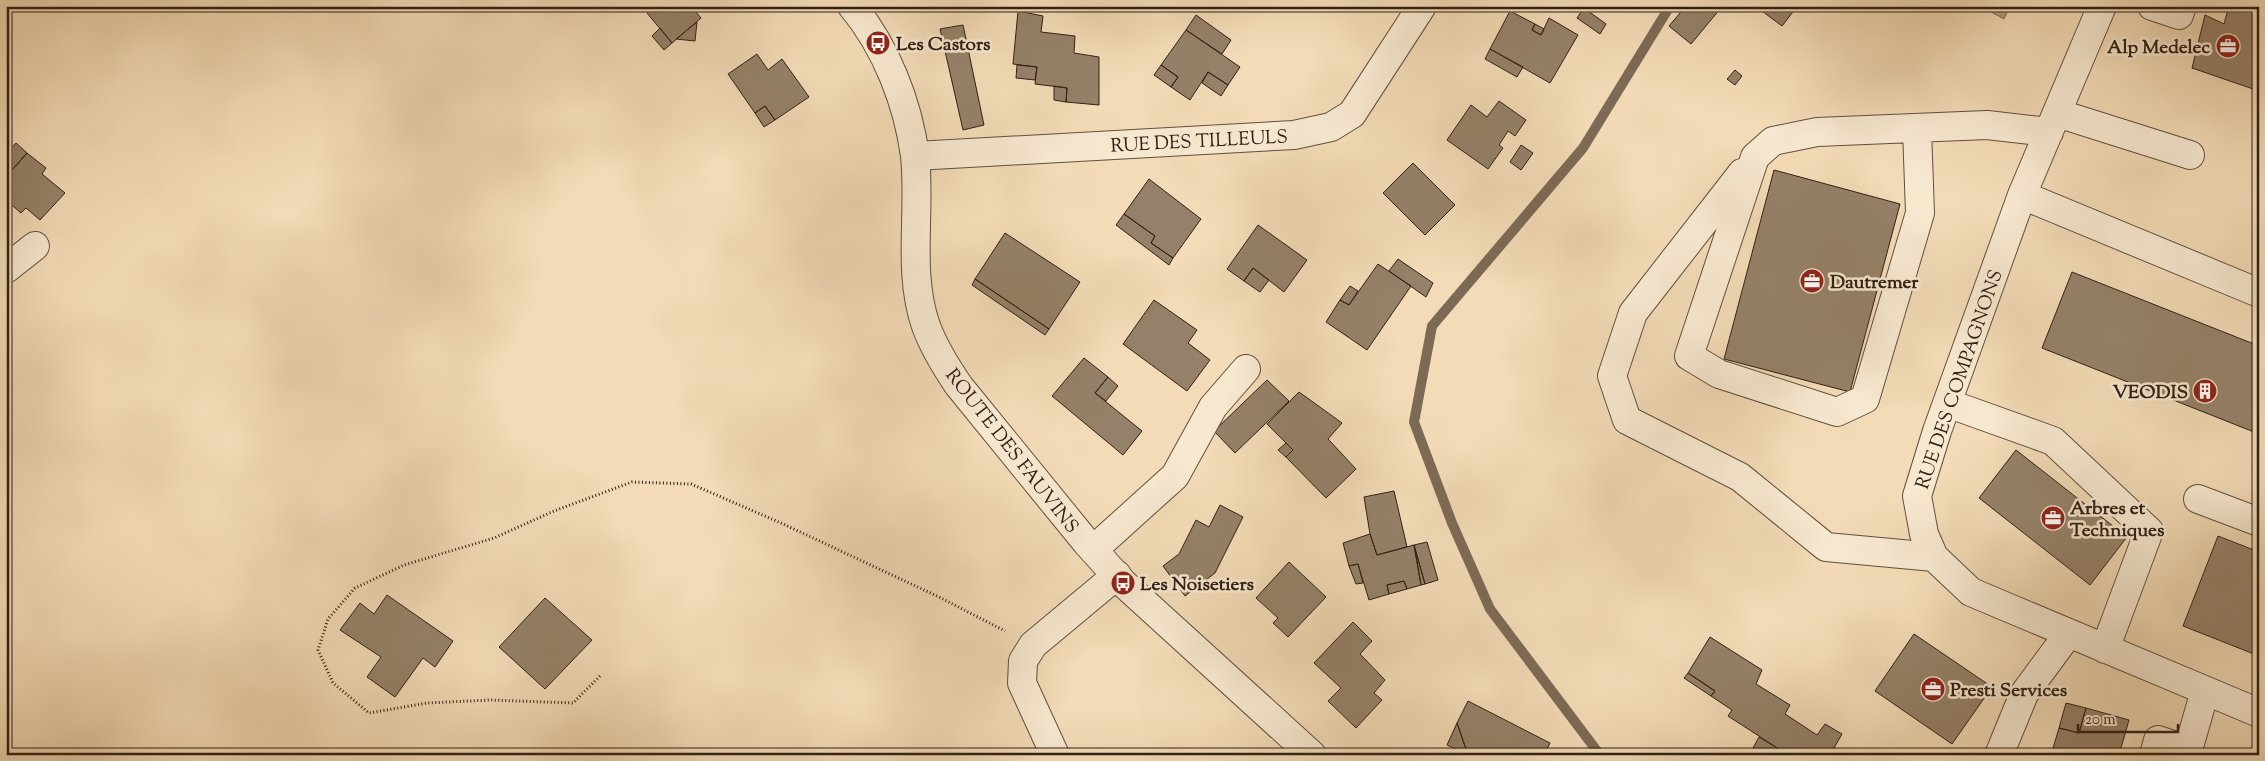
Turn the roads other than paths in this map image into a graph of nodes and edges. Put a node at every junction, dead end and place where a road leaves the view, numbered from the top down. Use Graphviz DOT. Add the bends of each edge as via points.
graph roads {
  1 [pos="852,6"];
  2 [pos="1422,6"];
  3 [pos="2102,6"];
  4 [pos="2152,6"];
  5 [pos="2182,6"];
  6 [pos="2053,122"];
  7 [pos="1917,129"];
  8 [pos="2190,154"];
  9 [pos="915,156"];
  10 [pos="1754,158"];
  11 [pos="2022,195"];
  12 [pos="35,246"];
  13 [pos="6,268"];
  14 [pos="2259,292"];
  15 [pos="1246,369"];
  16 [pos="1947,403"];
  17 [pos="2198,498"];
  18 [pos="2259,522"];
  19 [pos="1093,550"];
  20 [pos="1934,557"];
  21 [pos="1116,575"];
  22 [pos="2069,633"];
  23 [pos="2105,649"];
  24 [pos="2205,691"];
  25 [pos="2259,713"];
  26 [pos="1055,755"];
  27 [pos="1312,755"];
  28 [pos="1999,755"];
  29 [pos="2154,755"];
  1 -- 9 [label="street, ROUTE DES FAUVINS" via="878,43 892,73 903,101"];
  2 -- 9 [label="street, RUE DES TILLEULS" via="1352,114 1331,126 1294,135"];
  3 -- 6 [label="street, RUE DES COMPAGNONS"];
  4 -- 5 [label="street" via="2179,15"];
  6 -- 7 [label="street"];
  6 -- 8 [label="street"];
  6 -- 11 [label="street, RUE DES COMPAGNONS"];
  7 -- 10 [label="street" via="1817,132 1773,141"];
  7 -- 10 [label="street" via="1920,213 1865,399 1837,412 1718,374 1689,356"];
  9 -- 19 [label="street, ROUTE DES FAUVINS" via="919,295 926,326 936,349 959,386"];
  10 -- 20 [label="street" via="1632,313 1612,376 1627,420 1740,477 1826,547"];
  11 -- 14 [label="street"];
  11 -- 16 [label="street, RUE DES COMPAGNONS"];
  12 -- 13 [label="street"];
  15 -- 19 [label="street" via="1213,407 1175,476"];
  16 -- 20 [label="street, RUE DES COMPAGNONS" via="1917,496 1924,534"];
  16 -- 23 [label="street" via="2053,442 2149,531"];
  17 -- 18 [label="street"];
  19 -- 21 [label="street, ROUTE DES FAUVINS"];
  20 -- 22 [label="street, RUE DES COMPAGNONS" via="1971,592"];
  21 -- 26 [label="street" via="1032,646 1023,661 1022,683"];
  21 -- 27 [label="street, ROUTE DES FAUVINS"];
  22 -- 23 [label="street, RUE DES COMPAGNONS"];
  22 -- 28 [label="street" via="2024,694"];
  23 -- 24 [label="street, RUE DES COMPAGNONS"];
  24 -- 25 [label="street, RUE DES COMPAGNONS"];
  24 -- 29 [label="street" via="2188,750 2158,740"];
}
